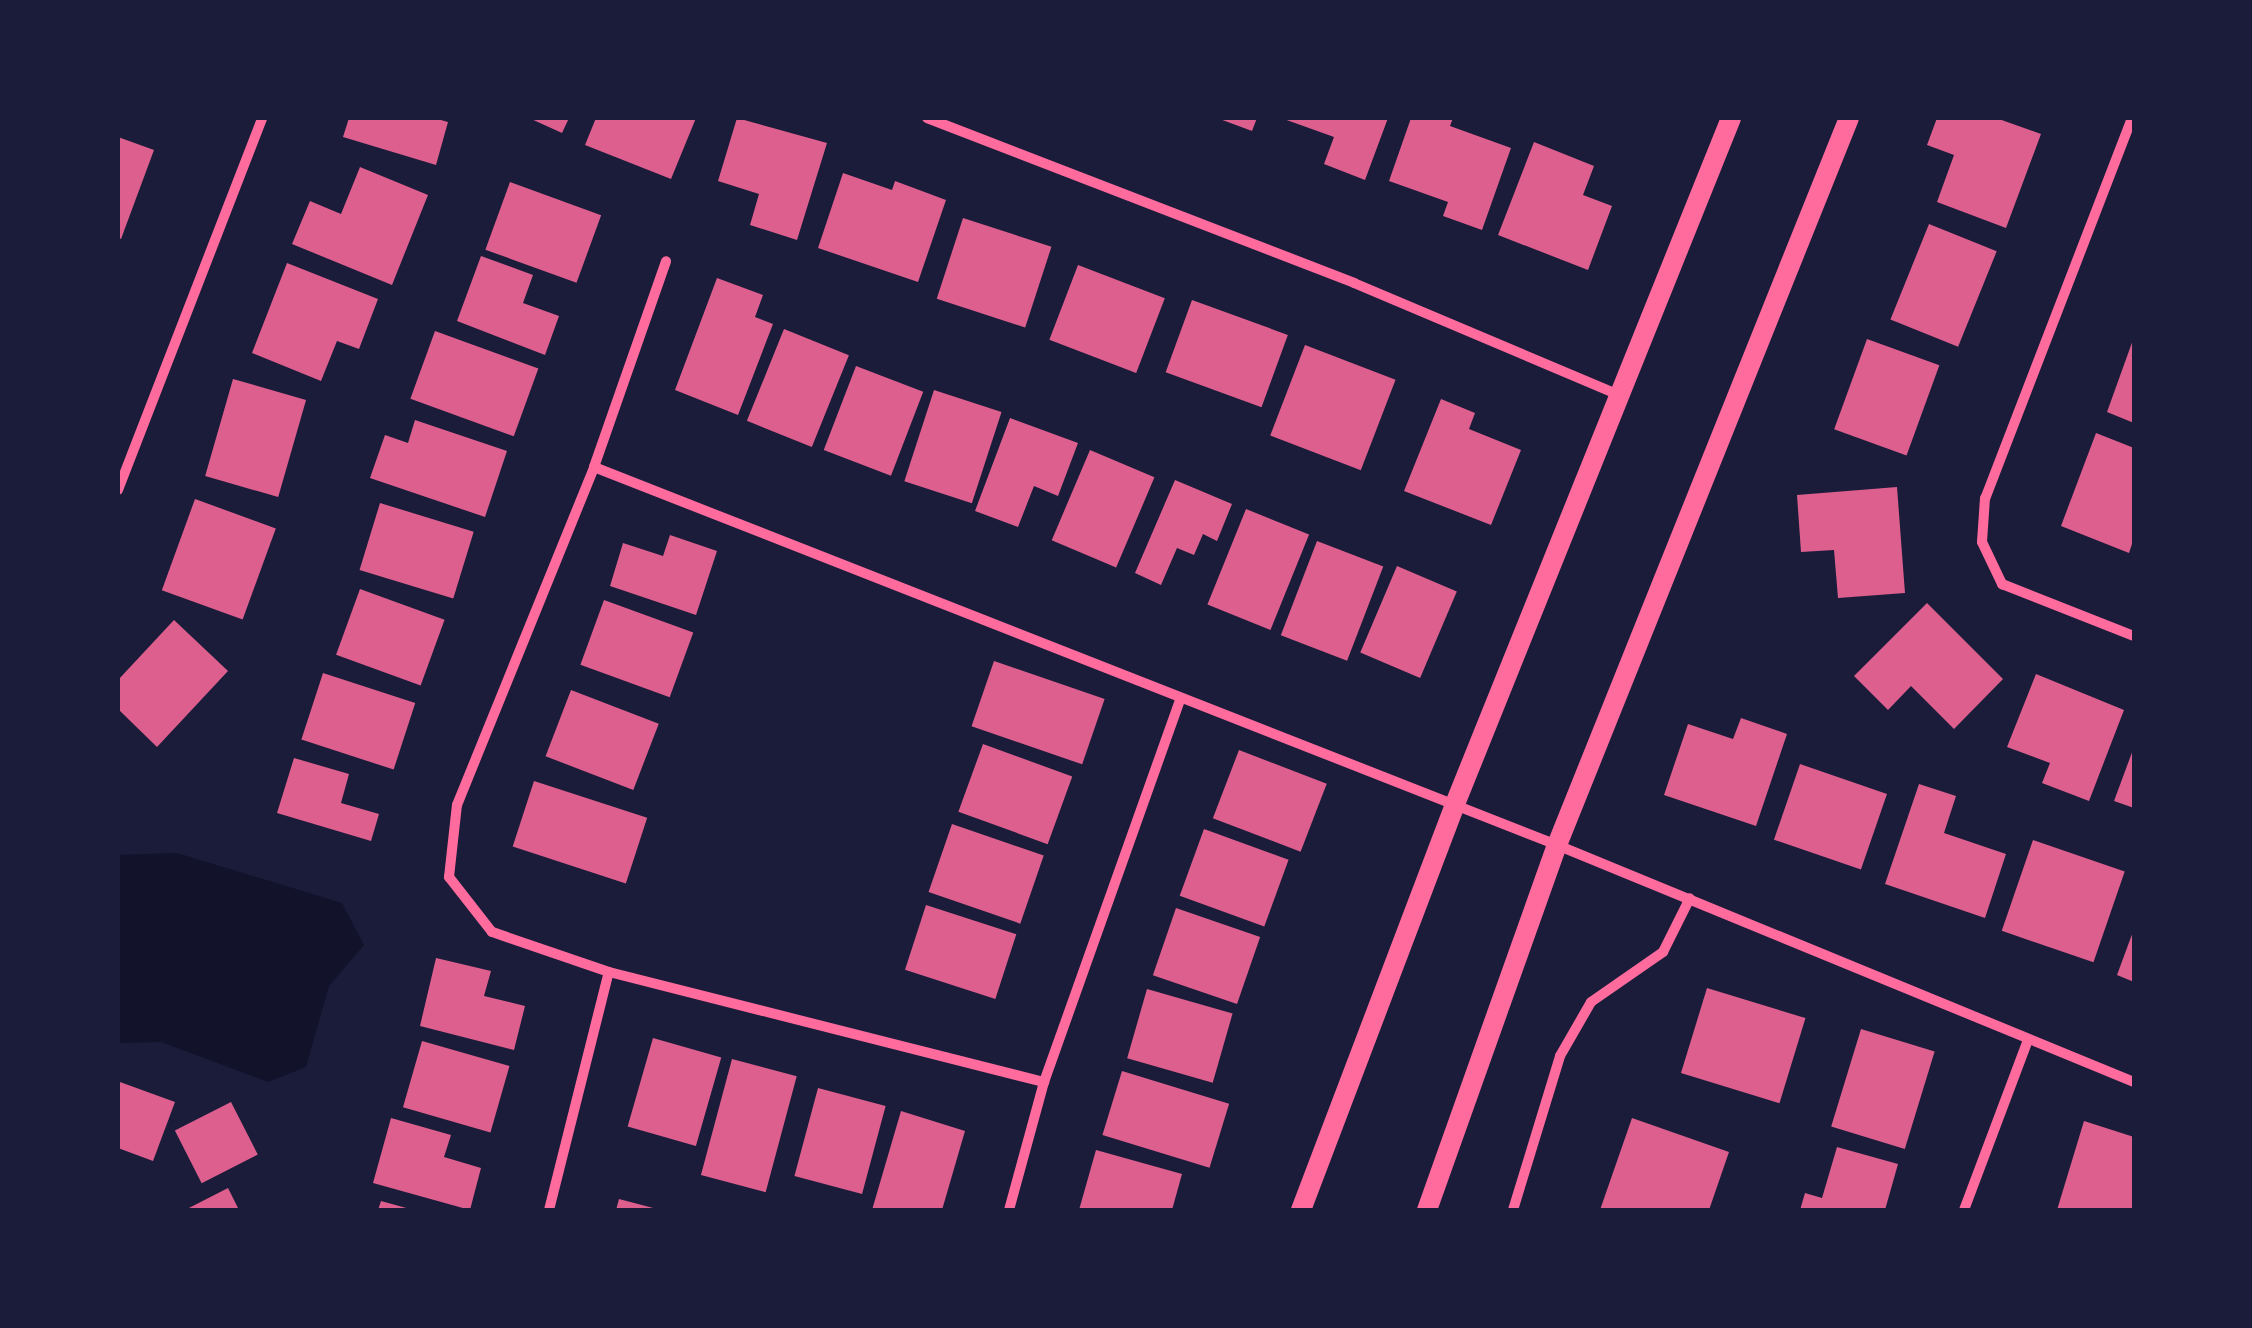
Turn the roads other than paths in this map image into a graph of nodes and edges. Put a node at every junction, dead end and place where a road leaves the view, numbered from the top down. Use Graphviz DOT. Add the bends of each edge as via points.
graph roads {
  1 [pos="262,118"];
  2 [pos="928,118"];
  3 [pos="1731,118"];
  4 [pos="1849,118"];
  5 [pos="2132,118"];
  6 [pos="666,261"];
  7 [pos="1620,395"];
  8 [pos="594,466"];
  9 [pos="118,490"];
  10 [pos="2134,636"];
  11 [pos="1181,698"];
  12 [pos="1455,804"];
  13 [pos="1557,845"];
  14 [pos="1690,898"];
  15 [pos="609,972"];
  16 [pos="2028,1040"];
  17 [pos="1044,1082"];
  18 [pos="2134,1082"];
  19 [pos="550,1210"];
  20 [pos="1009,1210"];
  21 [pos="1301,1210"];
  22 [pos="1427,1210"];
  23 [pos="1513,1210"];
  24 [pos="1964,1210"];
  1 -- 9 [label="street"];
  2 -- 7 [label="street" via="1372,290"];
  3 -- 7 [label="main road"];
  4 -- 13 [label="main road"];
  5 -- 10 [label="street" via="1986,498 1982,542 2002,584"];
  6 -- 8 [label="street"];
  7 -- 12 [label="main road"];
  8 -- 11 [label="street"];
  8 -- 15 [label="street" via="457,805 449,877 492,932"];
  11 -- 12 [label="street"];
  11 -- 17 [label="street"];
  12 -- 13 [label="street"];
  12 -- 21 [label="main road"];
  13 -- 14 [label="street"];
  13 -- 22 [label="main road"];
  14 -- 16 [label="street"];
  14 -- 23 [label="street" via="1663,952 1591,1002 1560,1056"];
  15 -- 17 [label="street"];
  15 -- 19 [label="street"];
  16 -- 18 [label="street"];
  16 -- 24 [label="street"];
  17 -- 20 [label="street"];
}
